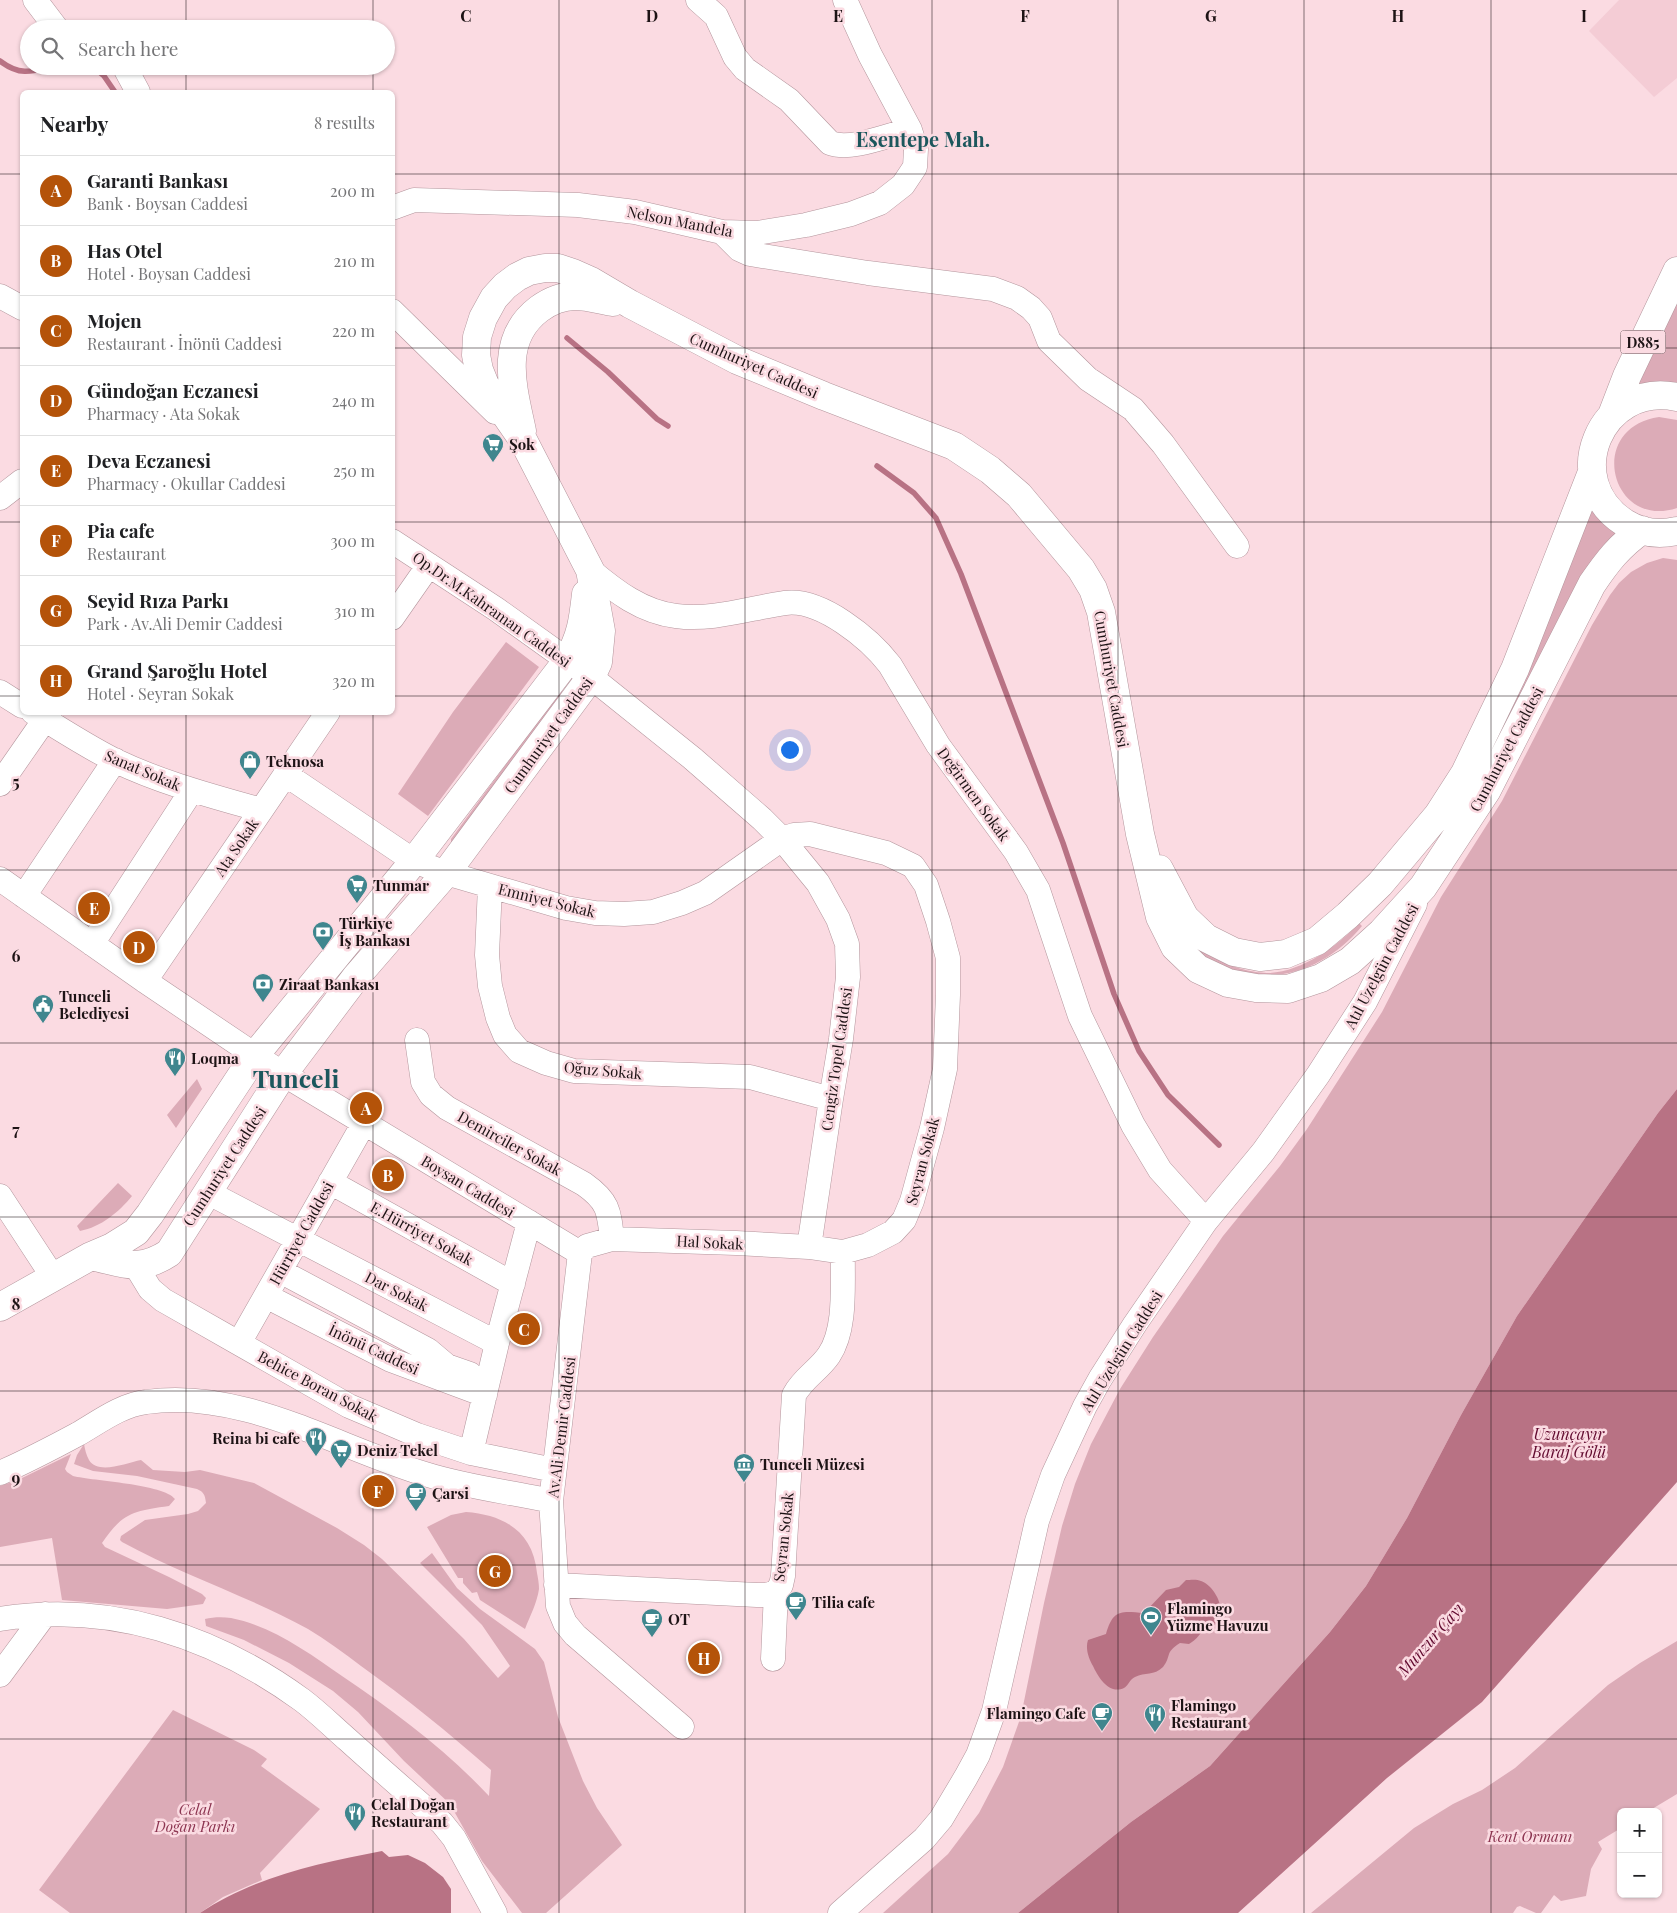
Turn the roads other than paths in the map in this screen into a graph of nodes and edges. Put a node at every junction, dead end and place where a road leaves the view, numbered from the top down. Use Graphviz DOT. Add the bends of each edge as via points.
graph roads {
  1 [pos="35,0"];
  2 [pos="698,0"];
  3 [pos="845,0"];
  4 [pos="49,20"];
  5 [pos="129,75"];
  6 [pos="137,90"];
  7 [pos="910,130"];
  8 [pos="395,207"];
  9 [pos="722,232"];
  10 [pos="1677,271"];
  11 [pos="0,296"];
  12 [pos="630,304"];
  13 [pos="20,307"];
  14 [pos="395,314"];
  15 [pos="1677,397"];
  16 [pos="1612,415"];
  17 [pos="523,440"];
  18 [pos="1592,472"];
  19 [pos="20,483"];
  20 [pos="0,498"];
  21 [pos="1642,530"];
  22 [pos="1677,531"];
  23 [pos="395,543"];
  24 [pos="1237,546"];
  25 [pos="429,564"];
  26 [pos="590,570"];
  27 [pos="395,614"];
  28 [pos="568,661"];
  29 [pos="591,677"];
  30 [pos="0,692"];
  31 [pos="20,705"];
  32 [pos="42,715"];
  33 [pos="326,715"];
  34 [pos="115,760"];
  35 [pos="285,774"];
  36 [pos="0,784"];
  37 [pos="192,790"];
  38 [pos="261,810"];
  39 [pos="1140,834"];
  40 [pos="782,839"];
  41 [pos="414,862"];
  42 [pos="446,873"];
  43 [pos="0,879"];
  44 [pos="490,886"];
  45 [pos="1423,887"];
  46 [pos="24,896"];
  47 [pos="92,944"];
  48 [pos="145,981"];
  49 [pos="417,1040"];
  50 [pos="255,1055"];
  51 [pos="283,1074"];
  52 [pos="830,1099"];
  53 [pos="364,1123"];
  54 [pos="330,1182"];
  55 [pos="206,1192"];
  56 [pos="0,1196"];
  57 [pos="1206,1221"];
  58 [pos="529,1222"];
  59 [pos="612,1239"];
  60 [pos="298,1240"];
  61 [pos="809,1247"];
  62 [pos="843,1252"];
  63 [pos="580,1253"];
  64 [pos="91,1256"];
  65 [pos="136,1266"];
  66 [pos="280,1271"];
  67 [pos="53,1277"];
  68 [pos="513,1284"];
  69 [pos="266,1296"];
  70 [pos="0,1306"];
  71 [pos="239,1343"];
  72 [pos="497,1343"];
  73 [pos="487,1388"];
  74 [pos="472,1453"];
  75 [pos="554,1470"];
  76 [pos="0,1473"];
  77 [pos="551,1502"];
  78 [pos="556,1585"];
  79 [pos="776,1592"];
  80 [pos="45,1614"];
  81 [pos="0,1619"];
  82 [pos="774,1659"];
  83 [pos="0,1675"];
  84 [pos="682,1727"];
  85 [pos="495,1913"];
  86 [pos="840,1913"];
  1 -- 4 [label="street"];
  2 -- 7 [label="street" via="716,16 735,57 745,69 789,100 830,143 852,145"];
  3 -- 7 [label="street, Nelson Mandela"];
  5 -- 6 [label="street"];
  7 -- 9 [label="street, Nelson Mandela" via="916,149 915,167 903,185 880,203 852,214 806,225 758,233"];
  8 -- 9 [label="street, Nelson Mandela" via="414,200 578,205 635,212"];
  9 -- 24 [label="street" via="750,254 993,289 1017,298 1040,318 1049,341 1088,379 1133,408"];
  10 -- 16 [label="main road, D885"];
  11 -- 13 [label="street"];
  12 -- 17 [label="main road" via="577,296 560,297 530,316 518,332 511,365"];
  12 -- 17 [label="main road, Cumhuriyet Caddesi" via="590,281 558,268 529,271 504,286 494,298 477,337 479,370 485,385"];
  12 -- 39 [label="main road, Cumhuriyet Caddesi" via="737,360 954,446 990,470 1018,496 1081,569 1093,589 1101,612"];
  14 -- 17 [label="street"];
  15 -- 16 [label="main road" via="1653,395 1638,399"];
  16 -- 18 [label="main road" via="1598,435"];
  17 -- 26 [label="main road, Cumhuriyet Caddesi"];
  18 -- 21 [label="main road" via="1597,491 1608,509 1617,518"];
  18 -- 39 [label="main road" via="1515,669 1464,773 1438,815 1380,884 1317,941 1286,954 1260,957 1234,952 1206,938 1185,918"];
  19 -- 20 [label="street"];
  21 -- 22 [label="main road" via="1657,533"];
  21 -- 45 [label="main road, Cumhuriyet Caddesi" via="1609,559 1592,584 1487,790"];
  23 -- 25 [label="street, Op.Dr.M.Kahraman Caddesi"];
  25 -- 27 [label="street"];
  25 -- 28 [label="street, Op.Dr.M.Kahraman Caddesi"];
  26 -- 28 [label="main road" via="582,628"];
  26 -- 29 [label="main road, Cumhuriyet Caddesi" via="601,632 598,662"];
  26 -- 57 [label="street, Değirmen Sokak" via="635,602 652,611 676,617 736,613 787,602 804,605 848,624 881,653 938,745 1038,890 1080,1016 1134,1125 1160,1170"];
  28 -- 29 [label="street, Op.Dr.M.Kahraman Caddesi"];
  28 -- 41 [label="main road"];
  29 -- 40 [label="street, Cengiz Topel Caddesi" via="692,758"];
  29 -- 42 [label="main road, Cumhuriyet Caddesi"];
  30 -- 31 [label="street"];
  32 -- 34 [label="street, Sanat Sokak"];
  32 -- 36 [label="street"];
  33 -- 35 [label="street, Ata Sokak"];
  34 -- 37 [label="street, Sanat Sokak"];
  34 -- 46 [label="street"];
  35 -- 38 [label="street, Ata Sokak"];
  35 -- 41 [label="street, Emniyet Sokak"];
  37 -- 38 [label="street, Sanat Sokak"];
  37 -- 47 [label="street"];
  38 -- 48 [label="street, Ata Sokak"];
  39 -- 45 [label="main road, Cumhuriyet Caddesi" via="1160,918 1175,947 1198,969 1228,983 1288,989 1321,978 1350,961"];
  40 -- 44 [label="street, Emniyet Sokak" via="705,893 653,912 595,914"];
  40 -- 52 [label="street, Cengiz Topel Caddesi" via="818,883 838,919 847,944 848,986"];
  40 -- 62 [label="street, Seyran Sokak" via="810,834 886,853 913,866 926,885 948,958 945,1069 912,1201 904,1220 893,1232 868,1245"];
  41 -- 42 [label="street, Emniyet Sokak"];
  41 -- 50 [label="main road"];
  42 -- 44 [label="street, Emniyet Sokak"];
  42 -- 51 [label="main road, Cumhuriyet Caddesi" via="356,977"];
  43 -- 46 [label="street, Boysan Caddesi"];
  44 -- 52 [label="street, Oğuz Sokak" via="490,986 505,1035 519,1051 574,1071 750,1077"];
  45 -- 57 [label="street, Atıl Uzelgün Caddesi" via="1365,1002 1263,1152"];
  46 -- 47 [label="street, Boysan Caddesi"];
  47 -- 48 [label="street, Boysan Caddesi"];
  48 -- 50 [label="street, Boysan Caddesi"];
  49 -- 59 [label="street, Demirciler Sokak" via="423,1082 432,1094 454,1112 598,1194 606,1203"];
  50 -- 51 [label="street, Boysan Caddesi"];
  50 -- 64 [label="main road" via="136,1232"];
  51 -- 53 [label="street, Boysan Caddesi"];
  51 -- 55 [label="main road, Cumhuriyet Caddesi"];
  52 -- 61 [label="street, Cengiz Topel Caddesi"];
  53 -- 54 [label="street, Hürriyet Caddesi"];
  53 -- 58 [label="street, Boysan Caddesi"];
  54 -- 60 [label="street, Hürriyet Caddesi"];
  54 -- 68 [label="street, E.Hürriyet Sokak"];
  55 -- 60 [label="street, Dar Sokak"];
  55 -- 65 [label="main road, Cumhuriyet Caddesi" via="169,1253 155,1262"];
  56 -- 67 [label="street"];
  57 -- 86 [label="street, Atıl Uzelgün Caddesi" via="1100,1379 1070,1436 1037,1521 994,1711 978,1755 941,1819 924,1840"];
  58 -- 63 [label="street, Boysan Caddesi"];
  58 -- 68 [label="street"];
  59 -- 61 [label="street, Hal Sokak"];
  59 -- 63 [label="street, Hal Sokak" via="588,1246"];
  60 -- 66 [label="street, Hürriyet Caddesi"];
  60 -- 72 [label="street, Dar Sokak"];
  61 -- 62 [label="street, Hal Sokak"];
  62 -- 79 [label="street, Seyran Sokak" via="837,1338 829,1356 800,1384 794,1395 782,1576"];
  63 -- 75 [label="street, Av.Ali Demir Caddesi"];
  64 -- 65 [label="main road, Cumhuriyet Caddesi"];
  64 -- 67 [label="main road"];
  65 -- 71 [label="street, Behice Boran Sokak" via="150,1289 163,1300"];
  66 -- 69 [label="street, Hürriyet Caddesi"];
  66 -- 73 [label="street, İnönü Caddesi" via="428,1350 447,1366"];
  67 -- 70 [label="main road"];
  68 -- 72 [label="street"];
  69 -- 71 [label="street, Hürriyet Caddesi"];
  69 -- 73 [label="street, İnönü Caddesi" via="391,1360"];
  71 -- 74 [label="street, Behice Boran Sokak" via="350,1406 418,1435"];
  72 -- 73 [label="street"];
  73 -- 74 [label="street"];
  74 -- 75 [label="street, Behice Boran Sokak"];
  75 -- 77 [label="street, Av.Ali Demir Caddesi"];
  76 -- 77 [label="street" via="33,1459 124,1408 145,1402 185,1400 232,1405 425,1474"];
  77 -- 78 [label="street, Av.Ali Demir Caddesi"];
  78 -- 79 [label="street, Seyran Sokak" via="757,1595"];
  78 -- 84 [label="street, Av.Ali Demir Caddesi" via="558,1606 565,1623 575,1635"];
  79 -- 82 [label="street"];
  80 -- 81 [label="street"];
  80 -- 83 [label="street"];
  80 -- 85 [label="street" via="81,1615 164,1629 220,1651 272,1680 303,1701 442,1823 454,1838"];
}
